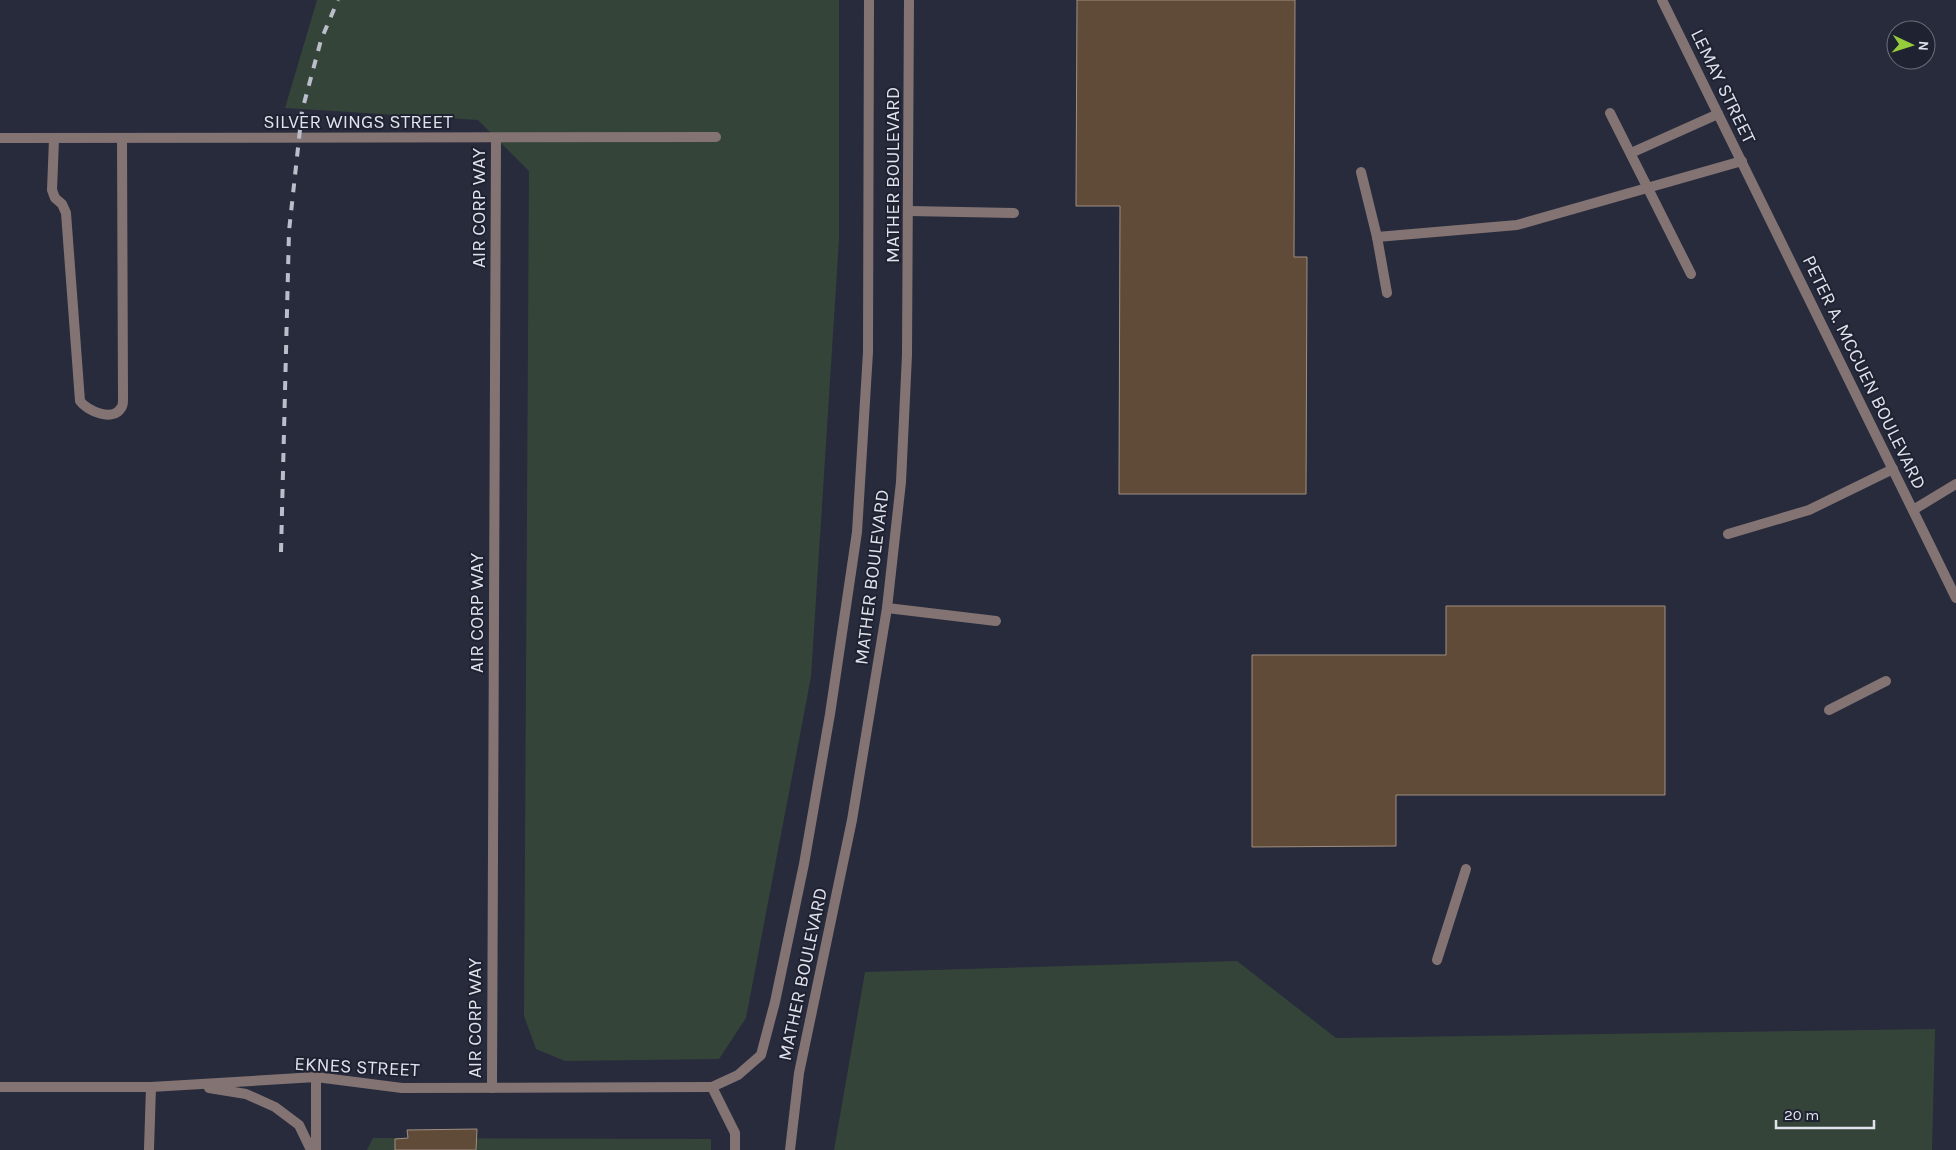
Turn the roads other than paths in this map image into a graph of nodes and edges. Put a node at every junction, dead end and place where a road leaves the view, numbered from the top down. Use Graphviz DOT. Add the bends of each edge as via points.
graph roads {
  1 [pos="869,0"];
  2 [pos="910,0"];
  3 [pos="1662,0"];
  4 [pos="1610,113"];
  5 [pos="1718,114"];
  6 [pos="0,138"];
  7 [pos="496,138"];
  8 [pos="716,138"];
  9 [pos="54,139"];
  10 [pos="122,139"];
  11 [pos="1631,153"];
  12 [pos="1742,162"];
  13 [pos="1361,172"];
  14 [pos="1648,187"];
  15 [pos="909,211"];
  16 [pos="1014,213"];
  17 [pos="1377,237"];
  18 [pos="1691,274"];
  19 [pos="1387,293"];
  20 [pos="1893,468"];
  21 [pos="1956,484"];
  22 [pos="1913,510"];
  23 [pos="1728,534"];
  24 [pos="1956,598"];
  25 [pos="886,608"];
  26 [pos="996,621"];
  27 [pos="1886,681"];
  28 [pos="1829,710"];
  29 [pos="1466,869"];
  30 [pos="1437,960"];
  31 [pos="316,1077"];
  32 [pos="188,1085"];
  33 [pos="0,1087"];
  34 [pos="152,1087"];
  35 [pos="712,1087"];
  36 [pos="492,1088"];
  37 [pos="149,1149"];
  38 [pos="311,1150"];
  39 [pos="316,1150"];
  40 [pos="735,1150"];
  41 [pos="790,1150"];
  1 -- 35 [label="street, MATHER BOULEVARD" via="868,352 857,532 804,864 775,1002 761,1054 738,1075"];
  2 -- 15 [label="street, MATHER BOULEVARD"];
  3 -- 5 [label="street, LEMAY STREET"];
  4 -- 11 [label="street"];
  5 -- 11 [label="street"];
  5 -- 12 [label="street, LEMAY STREET"];
  6 -- 9 [label="street, SILVER WINGS STREET"];
  7 -- 8 [label="street, SILVER WINGS STREET"];
  7 -- 10 [label="street, SILVER WINGS STREET"];
  7 -- 36 [label="street, AIR CORP WAY"];
  9 -- 10 [label="street, SILVER WINGS STREET"];
  9 -- 10 [label="street" via="52,190 66,213 80,401 91,410 109,414 116,413 124,400"];
  11 -- 14 [label="street"];
  12 -- 14 [label="street"];
  12 -- 20 [label="street, PETER A. MCCUEN BOULEVARD"];
  13 -- 17 [label="street"];
  14 -- 17 [label="street" via="1516,225"];
  14 -- 18 [label="street"];
  15 -- 16 [label="street"];
  15 -- 25 [label="street, MATHER BOULEVARD" via="908,355 902,462"];
  17 -- 19 [label="street"];
  20 -- 22 [label="street, PETER A. MCCUEN BOULEVARD"];
  20 -- 23 [label="street" via="1809,510"];
  21 -- 22 [label="street"];
  22 -- 24 [label="street, PETER A. MCCUEN BOULEVARD"];
  25 -- 26 [label="street"];
  25 -- 41 [label="street, MATHER BOULEVARD" via="852,820 799,1073"];
  27 -- 28 [label="street"];
  29 -- 30 [label="street"];
  31 -- 32 [label="street, EKNES STREET"];
  31 -- 36 [label="street, EKNES STREET" via="402,1088"];
  31 -- 39 [label="street"];
  32 -- 34 [label="street, EKNES STREET"];
  32 -- 38 [label="street" via="246,1094 275,1107 299,1126"];
  33 -- 34 [label="street, EKNES STREET"];
  34 -- 37 [label="street"];
  35 -- 36 [label="street, EKNES STREET"];
  35 -- 40 [label="street" via="735,1133"];
}
